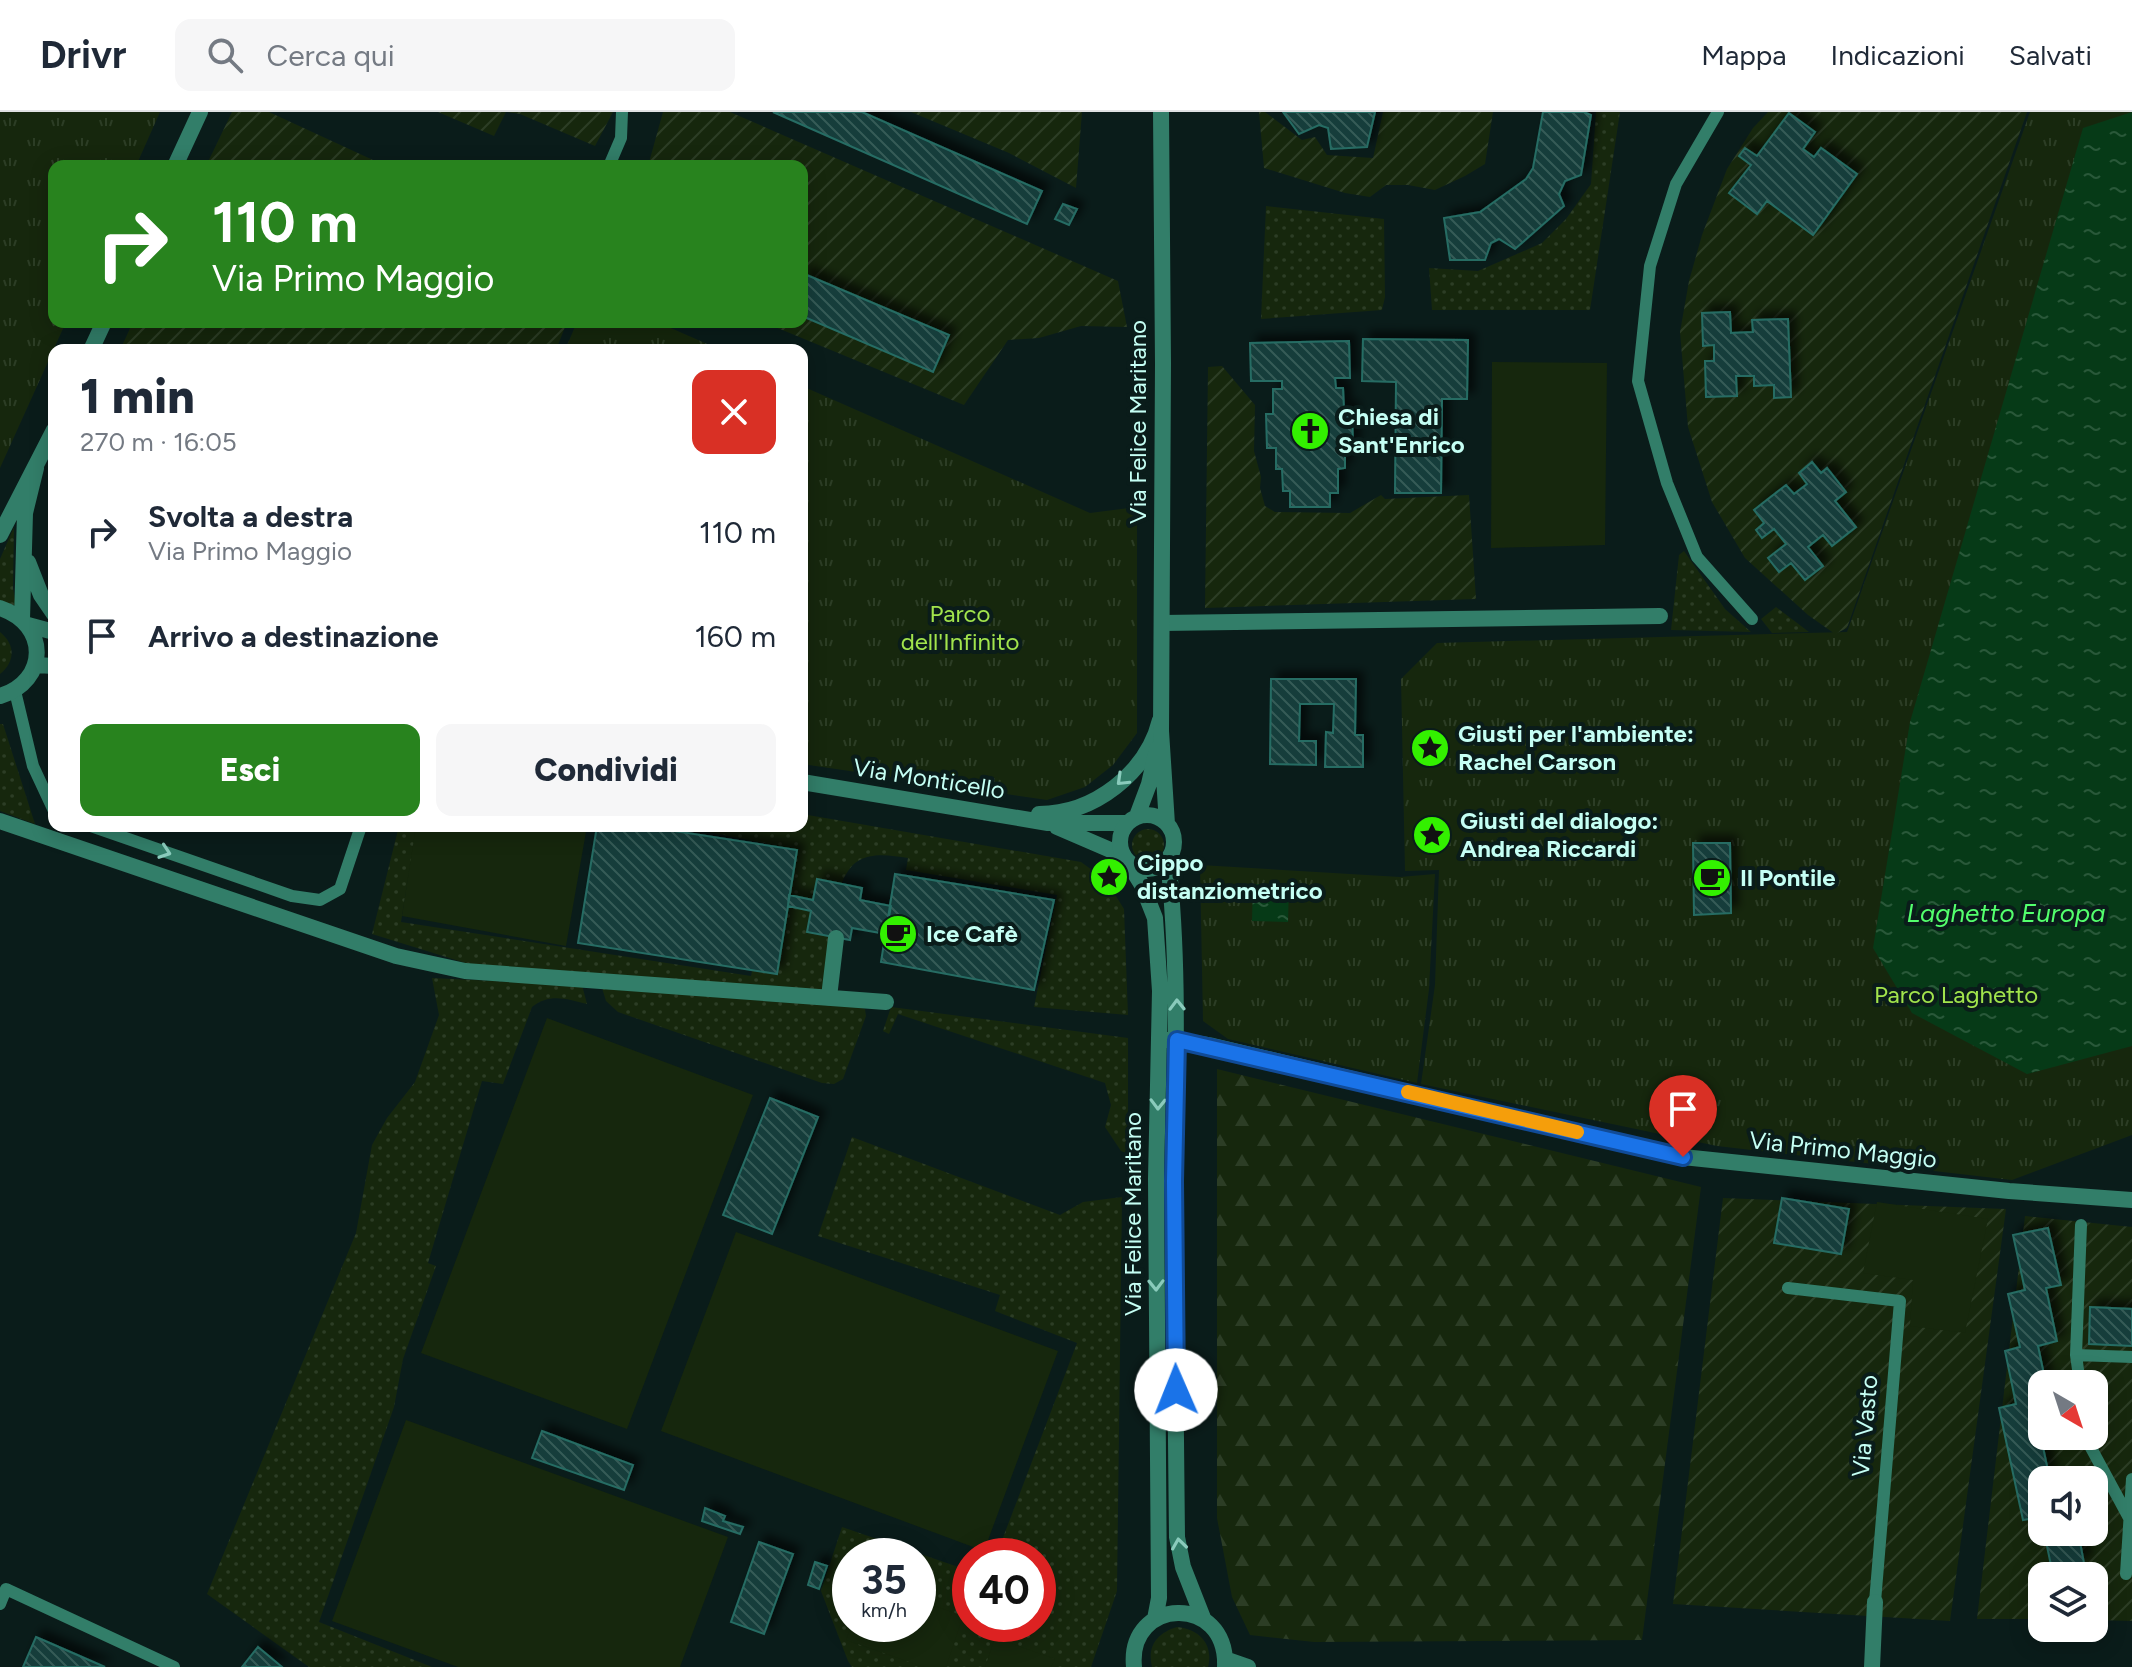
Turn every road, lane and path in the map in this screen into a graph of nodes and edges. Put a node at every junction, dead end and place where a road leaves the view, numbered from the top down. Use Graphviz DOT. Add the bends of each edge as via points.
graph roads {
  1 [pos="200,112"];
  2 [pos="622,112"];
  3 [pos="1161,112"];
  4 [pos="1718,112"];
  5 [pos="178,160"];
  6 [pos="612,160"];
  7 [pos="48,443"];
  8 [pos="36,468"];
  9 [pos="0,535"];
  10 [pos="23,546"];
  11 [pos="48,604"];
  12 [pos="0,608"];
  13 [pos="1660,616"];
  14 [pos="1752,619"];
  15 [pos="25,622"];
  16 [pos="1162,623"];
  17 [pos="48,630"];
  18 [pos="35,665"];
  19 [pos="48,666"];
  20 [pos="8,694"];
  21 [pos="1161,723"];
  22 [pos="808,783"];
  23 [pos="48,791"];
  24 [pos="977,811"];
  25 [pos="1132,819"];
  26 [pos="0,821"];
  27 [pos="1048,823"];
  28 [pos="1167,824"];
  29 [pos="108,832"];
  30 [pos="359,832"];
  31 [pos="1126,860"];
  32 [pos="1168,860"];
  33 [pos="836,938"];
  34 [pos="829,997"];
  35 [pos="886,1002"];
  36 [pos="1159,1040"];
  37 [pos="1177,1040"];
  38 [pos="2132,1200"];
  39 [pos="2081,1225"];
  40 [pos="1788,1288"];
  41 [pos="2076,1355"];
  42 [pos="2132,1357"];
  43 [pos="2078,1370"];
  44 [pos="2092,1450"];
  45 [pos="2132,1479"];
  46 [pos="2129,1518"];
  47 [pos="2126,1574"];
  48 [pos="1875,1602"];
  49 [pos="0,1604"];
  50 [pos="1203,1618"];
  51 [pos="1155,1619"];
  52 [pos="1225,1663"];
  53 [pos="174,1667"];
  54 [pos="1134,1667"];
  55 [pos="1248,1667"];
  56 [pos="1872,1667"];
  1 -- 5 [label="street"];
  2 -- 6 [label="lane" via="621,138"];
  3 -- 16 [label="street, Via Felice Maritano"];
  4 -- 14 [label="lane" via="1676,184 1650,266 1638,381 1667,483 1697,557"];
  7 -- 8 [label="street"];
  8 -- 9 [label="street"];
  8 -- 10 [label="street"];
  10 -- 11 [label="street" via="32,577"];
  10 -- 15 [label="street"];
  12 -- 15 [label="street"];
  13 -- 16 [label="street"];
  15 -- 17 [label="street"];
  15 -- 18 [label="street" via="34,637"];
  16 -- 21 [label="street, Via Felice Maritano"];
  18 -- 19 [label="street"];
  18 -- 20 [label="street" via="28,680"];
  20 -- 23 [label="lane" via="33,766"];
  21 -- 24 [label="street, one-way" via="1128,776 1096,801 1049,814"];
  21 -- 25 [label="street, Via Felice Maritano" via="1149,784"];
  21 -- 28 [label="street, Via Felice Maritano"];
  22 -- 24 [label="street, Via Monticello"];
  24 -- 27 [label="street, Via Monticello"];
  25 -- 27 [label="street, Via Monticello"];
  25 -- 28 [label="street" via="1148,815"];
  25 -- 31 [label="street" via="1119,843"];
  26 -- 34 [label="street" via="396,956 465,971"];
  27 -- 31 [label="street, Via Monticello"];
  28 -- 32 [label="street" via="1174,842"];
  29 -- 30 [label="lane, one-way" via="292,896 320,900 340,889"];
  31 -- 32 [label="street" via="1143,870"];
  31 -- 36 [label="street, Via Felice Maritano" via="1155,918"];
  37 -- 32 [label="street, Via Felice Maritano, one-way"];
  33 -- 34 [label="street"];
  34 -- 35 [label="street"];
  36 -- 37 [label="street, Via Primo Maggio"];
  36 -- 51 [label="street, Via Felice Maritano, one-way"];
  37 -- 38 [label="street, Via Primo Maggio" via="1683,1157"];
  50 -- 37 [label="street, Via Felice Maritano, one-way" via="1177,1537"];
  39 -- 41 [label="lane"];
  40 -- 48 [label="lane, Via Vasto" via="1900,1301"];
  41 -- 42 [label="lane"];
  41 -- 43 [label="lane"];
  44 -- 46 [label="lane"];
  45 -- 46 [label="lane"];
  46 -- 47 [label="lane"];
  48 -- 56 [label="street, Via Vasto"];
  49 -- 53 [label="lane" via="6,1589"];
  50 -- 51 [label="street" via="1171,1613"];
  50 -- 52 [label="street, Via Felice Maritano" via="1218,1634"];
  51 -- 54 [label="street" via="1134,1647"];
  52 -- 55 [label="street"];
}
